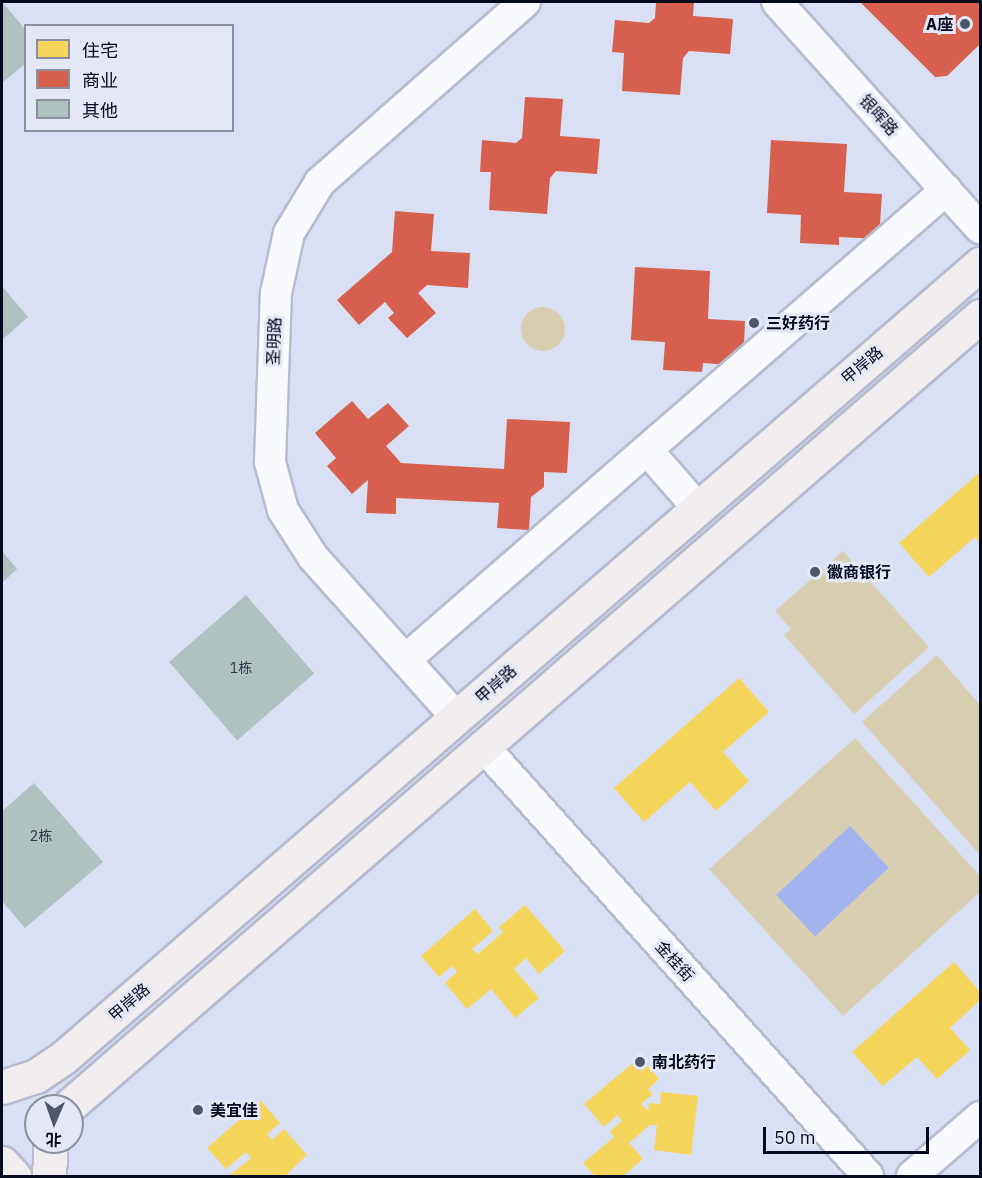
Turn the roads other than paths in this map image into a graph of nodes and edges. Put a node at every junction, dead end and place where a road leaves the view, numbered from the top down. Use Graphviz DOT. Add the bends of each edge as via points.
graph roads {
  1 [pos="525,2"];
  2 [pos="777,2"];
  3 [pos="946,190"];
  4 [pos="981,228"];
  5 [pos="981,264"];
  6 [pos="981,316"];
  7 [pos="647,450"];
  8 [pos="696,506"];
  9 [pos="405,660"];
  10 [pos="457,718"];
  11 [pos="483,746"];
  12 [pos="328,829"];
  13 [pos="355,856"];
  14 [pos="2,1087"];
  15 [pos="83,1094"];
  16 [pos="981,1117"];
  17 [pos="50,1154"];
  18 [pos="2,1163"];
  19 [pos="14,1176"];
  20 [pos="49,1176"];
  21 [pos="868,1176"];
  22 [pos="912,1176"];
  1 -- 9 [label="street, 圣明路" via="320,182 290,233 278,273 270,442 277,494 302,542"];
  2 -- 3 [label="street, 银晖路"];
  3 -- 4 [label="street, 银晖路"];
  3 -- 7 [label="street"];
  5 -- 8 [label="main road, 甲岸路"];
  6 -- 11 [label="main road"];
  7 -- 8 [label="street"];
  7 -- 9 [label="street"];
  8 -- 10 [label="main road, 甲岸路"];
  9 -- 10 [label="street, 圣明路"];
  10 -- 12 [label="main road, 甲岸路"];
  11 -- 13 [label="main road"];
  11 -- 21 [label="street, 金桂街"];
  12 -- 13 [label="main road" via="322,842 328,858 345,862"];
  12 -- 14 [label="main road, 甲岸路" via="64,1057 36,1076"];
  13 -- 15 [label="main road"];
  16 -- 22 [label="street"];
  17 -- 20 [label="main road"];
  18 -- 19 [label="main road"];
}
